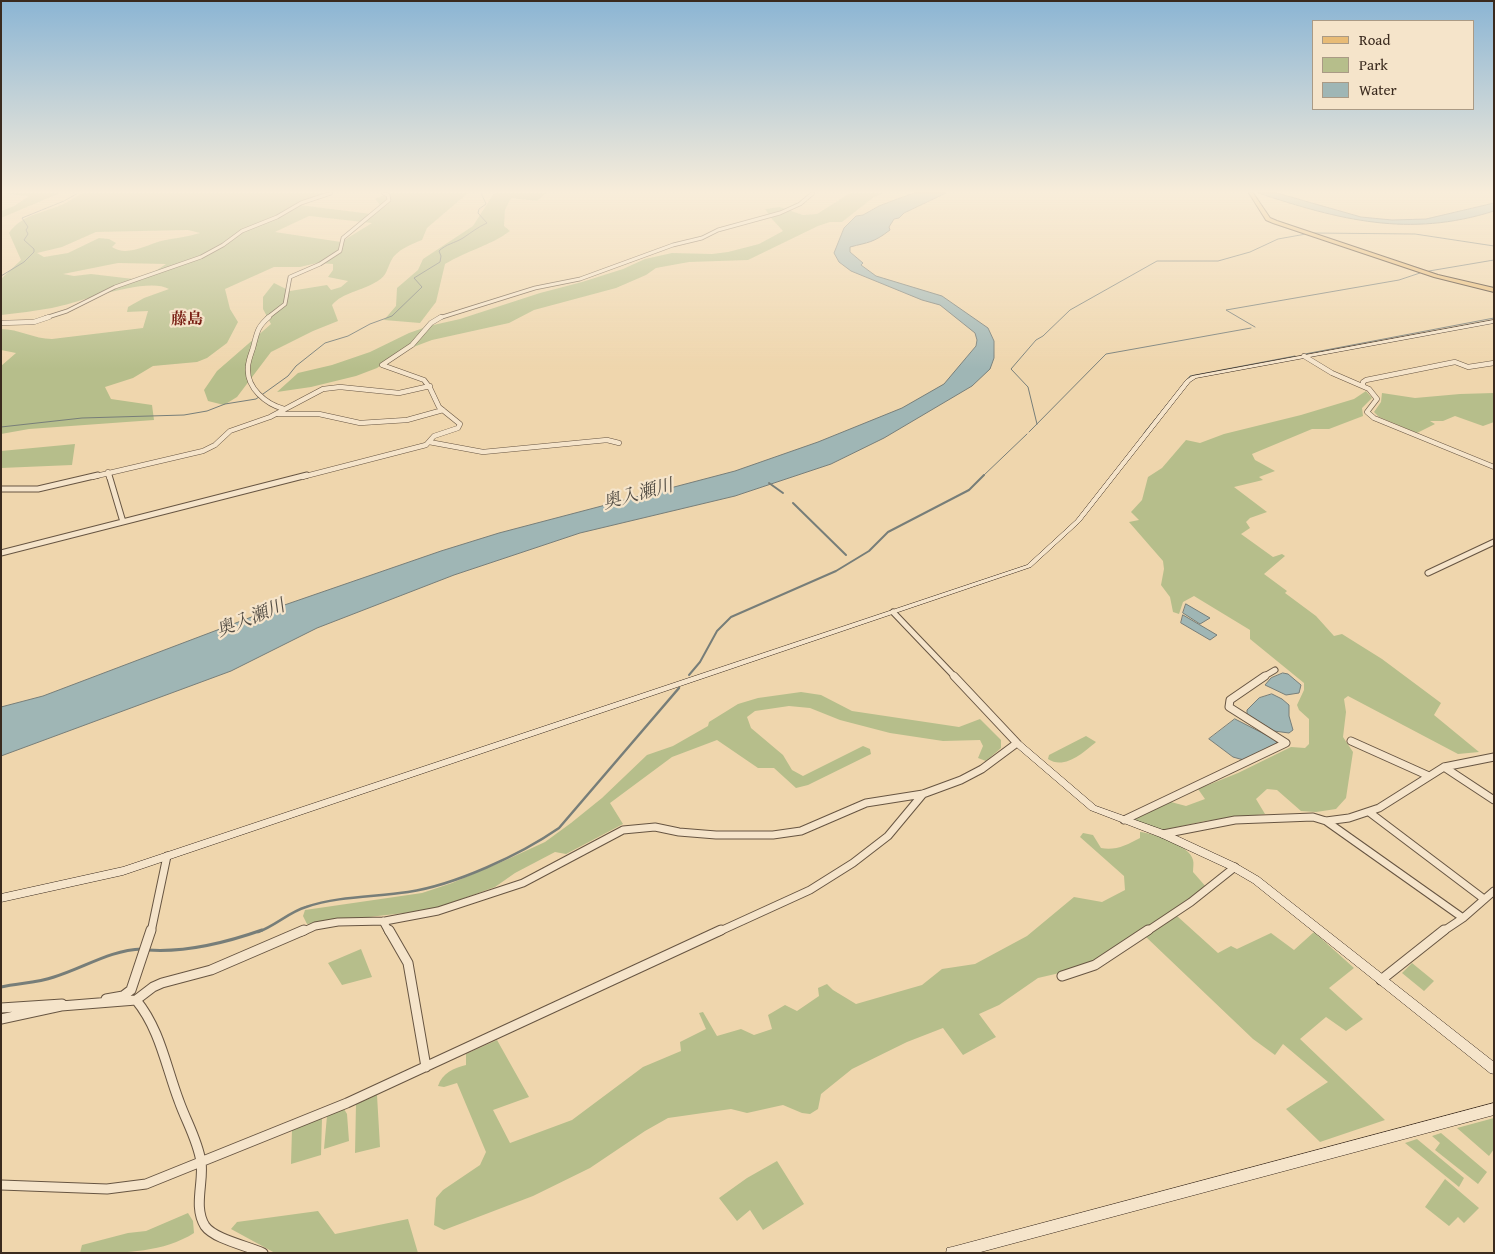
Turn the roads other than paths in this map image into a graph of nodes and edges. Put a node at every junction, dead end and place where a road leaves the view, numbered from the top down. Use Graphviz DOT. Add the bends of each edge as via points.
graph roads {
  1 [pos="212,252"];
  2 [pos="339,252"];
  3 [pos="655,252"];
  4 [pos="1363,252"];
  5 [pos="1494,290"];
  6 [pos="1494,321"];
  7 [pos="1,323"];
  8 [pos="1304,356"];
  9 [pos="1494,363"];
  10 [pos="1363,385"];
  11 [pos="430,386"];
  12 [pos="284,409"];
  13 [pos="443,410"];
  14 [pos="276,414"];
  15 [pos="429,442"];
  16 [pos="619,443"];
  17 [pos="1494,467"];
  18 [pos="108,472"];
  19 [pos="1,489"];
  20 [pos="123,522"];
  21 [pos="1494,542"];
  22 [pos="1,553"];
  23 [pos="1428,573"];
  24 [pos="893,612"];
  25 [pos="1275,670"];
  26 [pos="1351,741"];
  27 [pos="1017,743"];
  28 [pos="1494,756"];
  29 [pos="1444,768"];
  30 [pos="1429,776"];
  31 [pos="923,794"];
  32 [pos="1494,800"];
  33 [pos="1369,812"];
  34 [pos="1124,820"];
  35 [pos="1326,821"];
  36 [pos="1163,834"];
  37 [pos="167,856"];
  38 [pos="1235,867"];
  39 [pos="1494,891"];
  40 [pos="1,898"];
  41 [pos="1484,899"];
  42 [pos="1463,918"];
  43 [pos="383,921"];
  44 [pos="1062,976"];
  45 [pos="1381,980"];
  46 [pos="136,1000"];
  47 [pos="97,1003"];
  48 [pos="66,1006"];
  49 [pos="1,1008"];
  50 [pos="1,1019"];
  51 [pos="426,1067"];
  52 [pos="1494,1069"];
  53 [pos="1494,1109"];
  54 [pos="201,1162"];
  55 [pos="1,1185"];
  56 [pos="263,1253"];
  57 [pos="952,1253"];
  1 -- 7 [label="street" via="115,287 66,312 34,322"];
  2 -- 12 [label="street" via="290,278 286,304 259,325 249,376 264,401"];
  3 -- 11 [label="street" via="580,279 535,288 437,318 412,345 382,365 420,377"];
  4 -- 5 [label="main road" via="1436,276"];
  6 -- 8 [label="street"];
  8 -- 10 [label="street" via="1339,376"];
  8 -- 24 [label="street" via="1192,379 1078,521 1032,564"];
  9 -- 10 [label="street" via="1468,367 1451,363 1366,380"];
  10 -- 17 [label="street" via="1377,399 1368,409 1368,415"];
  11 -- 12 [label="street" via="399,393 332,387"];
  11 -- 13 [label="street" via="435,402"];
  12 -- 14 [label="street"];
  13 -- 14 [label="street" via="407,420 360,423 320,414"];
  13 -- 15 [label="street" via="457,418 460,424 458,428 436,435"];
  14 -- 18 [label="street" via="230,431 203,451"];
  15 -- 16 [label="street" via="483,452 607,440"];
  15 -- 20 [label="street"];
  18 -- 19 [label="street" via="38,489"];
  18 -- 20 [label="street"];
  20 -- 22 [label="street"];
  21 -- 23 [label="street"];
  24 -- 27 [label="street"];
  24 -- 37 [label="street"];
  25 -- 34 [label="street" via="1230,700 1229,707 1286,743 1231,772"];
  26 -- 30 [label="street"];
  27 -- 31 [label="street" via="982,770"];
  27 -- 34 [label="street" via="1088,804"];
  28 -- 29 [label="street"];
  29 -- 30 [label="street"];
  29 -- 32 [label="street"];
  30 -- 33 [label="street"];
  31 -- 43 [label="street" via="866,803 790,834 696,834 655,827 623,830 524,883 438,911"];
  31 -- 51 [label="street" via="888,836 824,883"];
  33 -- 35 [label="street"];
  33 -- 41 [label="street"];
  34 -- 36 [label="street"];
  35 -- 36 [label="street" via="1313,817 1235,820"];
  35 -- 42 [label="street"];
  36 -- 38 [label="street"];
  37 -- 40 [label="street" via="123,871"];
  37 -- 47 [label="street" via="145,951 128,993"];
  38 -- 44 [label="street" via="1184,907 1110,956 1095,965"];
  38 -- 45 [label="street" via="1256,880"];
  39 -- 41 [label="street"];
  41 -- 42 [label="street"];
  42 -- 45 [label="street"];
  43 -- 46 [label="street" via="315,926 211,970 153,986"];
  43 -- 51 [label="street" via="408,963"];
  45 -- 52 [label="street"];
  46 -- 47 [label="street"];
  46 -- 54 [label="street" via="161,1046"];
  47 -- 48 [label="street"];
  48 -- 49 [label="street" via="61,1003"];
  48 -- 50 [label="street"];
  51 -- 54 [label="street"];
  53 -- 57 [label="street"];
  54 -- 55 [label="street" via="132,1187"];
  54 -- 56 [label="street" via="201,1212 205,1227 213,1234"];
}
